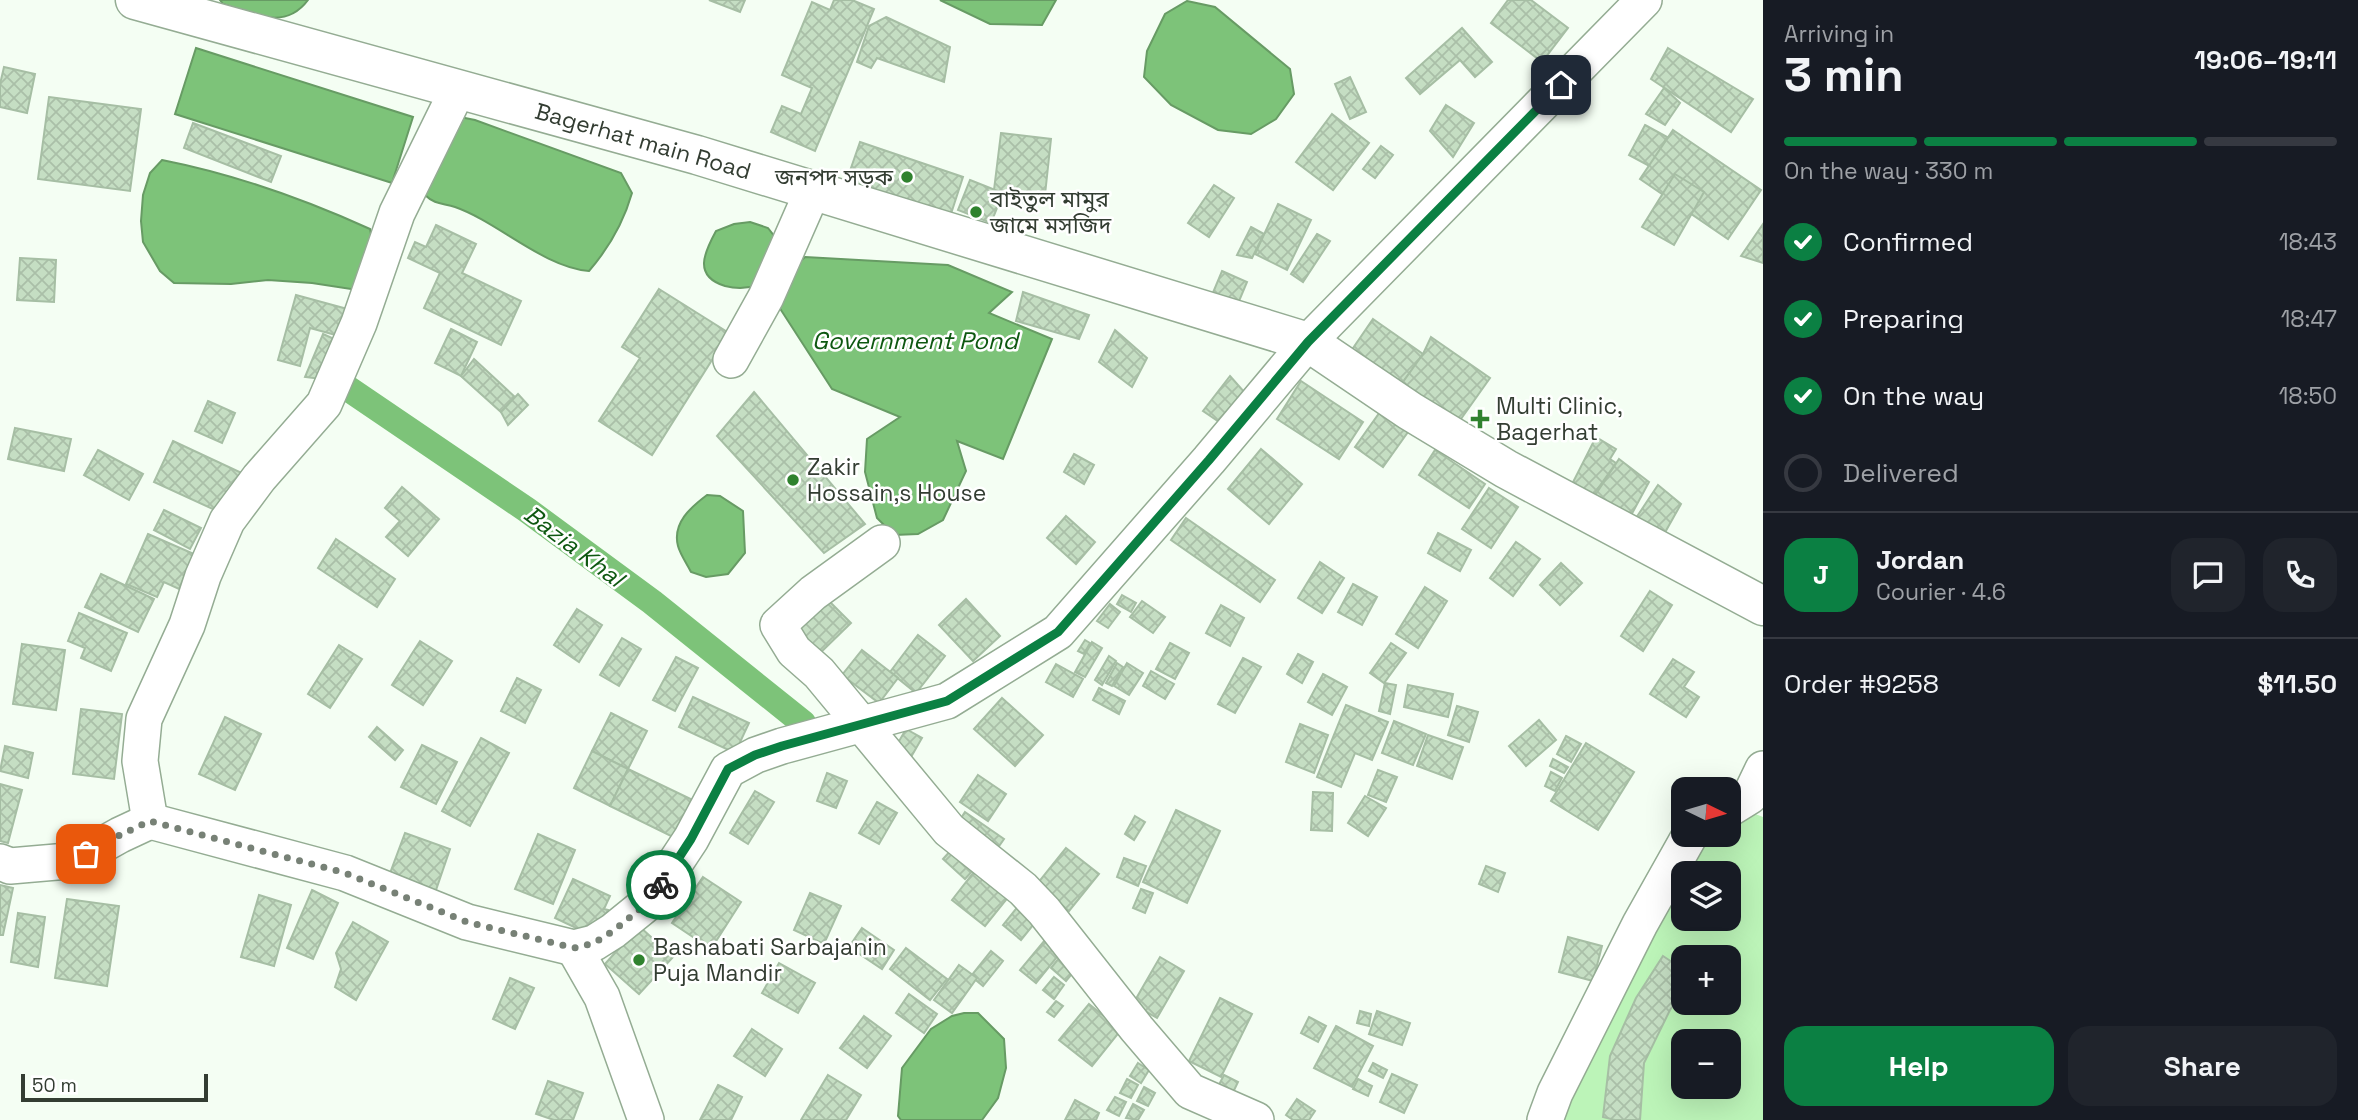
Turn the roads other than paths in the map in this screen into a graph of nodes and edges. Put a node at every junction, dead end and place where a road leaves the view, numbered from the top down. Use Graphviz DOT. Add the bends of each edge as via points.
graph roads {
  1 [pos="135,0"];
  2 [pos="1644,0"];
  3 [pos="458,89"];
  4 [pos="813,190"];
  5 [pos="1308,342"];
  6 [pos="731,360"];
  7 [pos="882,542"];
  8 [pos="1763,606"];
  9 [pos="850,726"];
  10 [pos="1763,769"];
  11 [pos="1741,801"];
  12 [pos="150,821"];
  13 [pos="1683,847"];
  14 [pos="0,863"];
  15 [pos="574,948"];
  16 [pos="646,1120"];
  17 [pos="1256,1120"];
  18 [pos="1545,1120"];
  1 -- 3 [label="main road, Bagerhat main Road"];
  2 -- 5 [label="street"];
  3 -- 4 [label="main road, Bagerhat main Road"];
  3 -- 12 [label="street" via="397,213 359,323 324,404 227,521 203,576 187,625 144,719 140,761"];
  4 -- 5 [label="main road, Bagerhat main Road"];
  4 -- 6 [label="street" via="766,297"];
  5 -- 8 [label="main road, Bagerhat main Road" via="1506,468"];
  5 -- 9 [label="street" via="1058,632 947,701"];
  7 -- 9 [label="street" via="778,625 794,651 820,673"];
  9 -- 15 [label="street" via="755,755 728,769 691,839 650,901 594,943"];
  9 -- 17 [label="street" via="949,830 1044,911 1190,1091"];
  10 -- 11 [label="street" via="1750,796"];
  12 -- 14 [label="street" via="68,861"];
  12 -- 15 [label="street" via="345,873 467,922"];
  13 -- 18 [label="street" via="1640,924"];
  15 -- 16 [label="street" via="602,997"];
}
